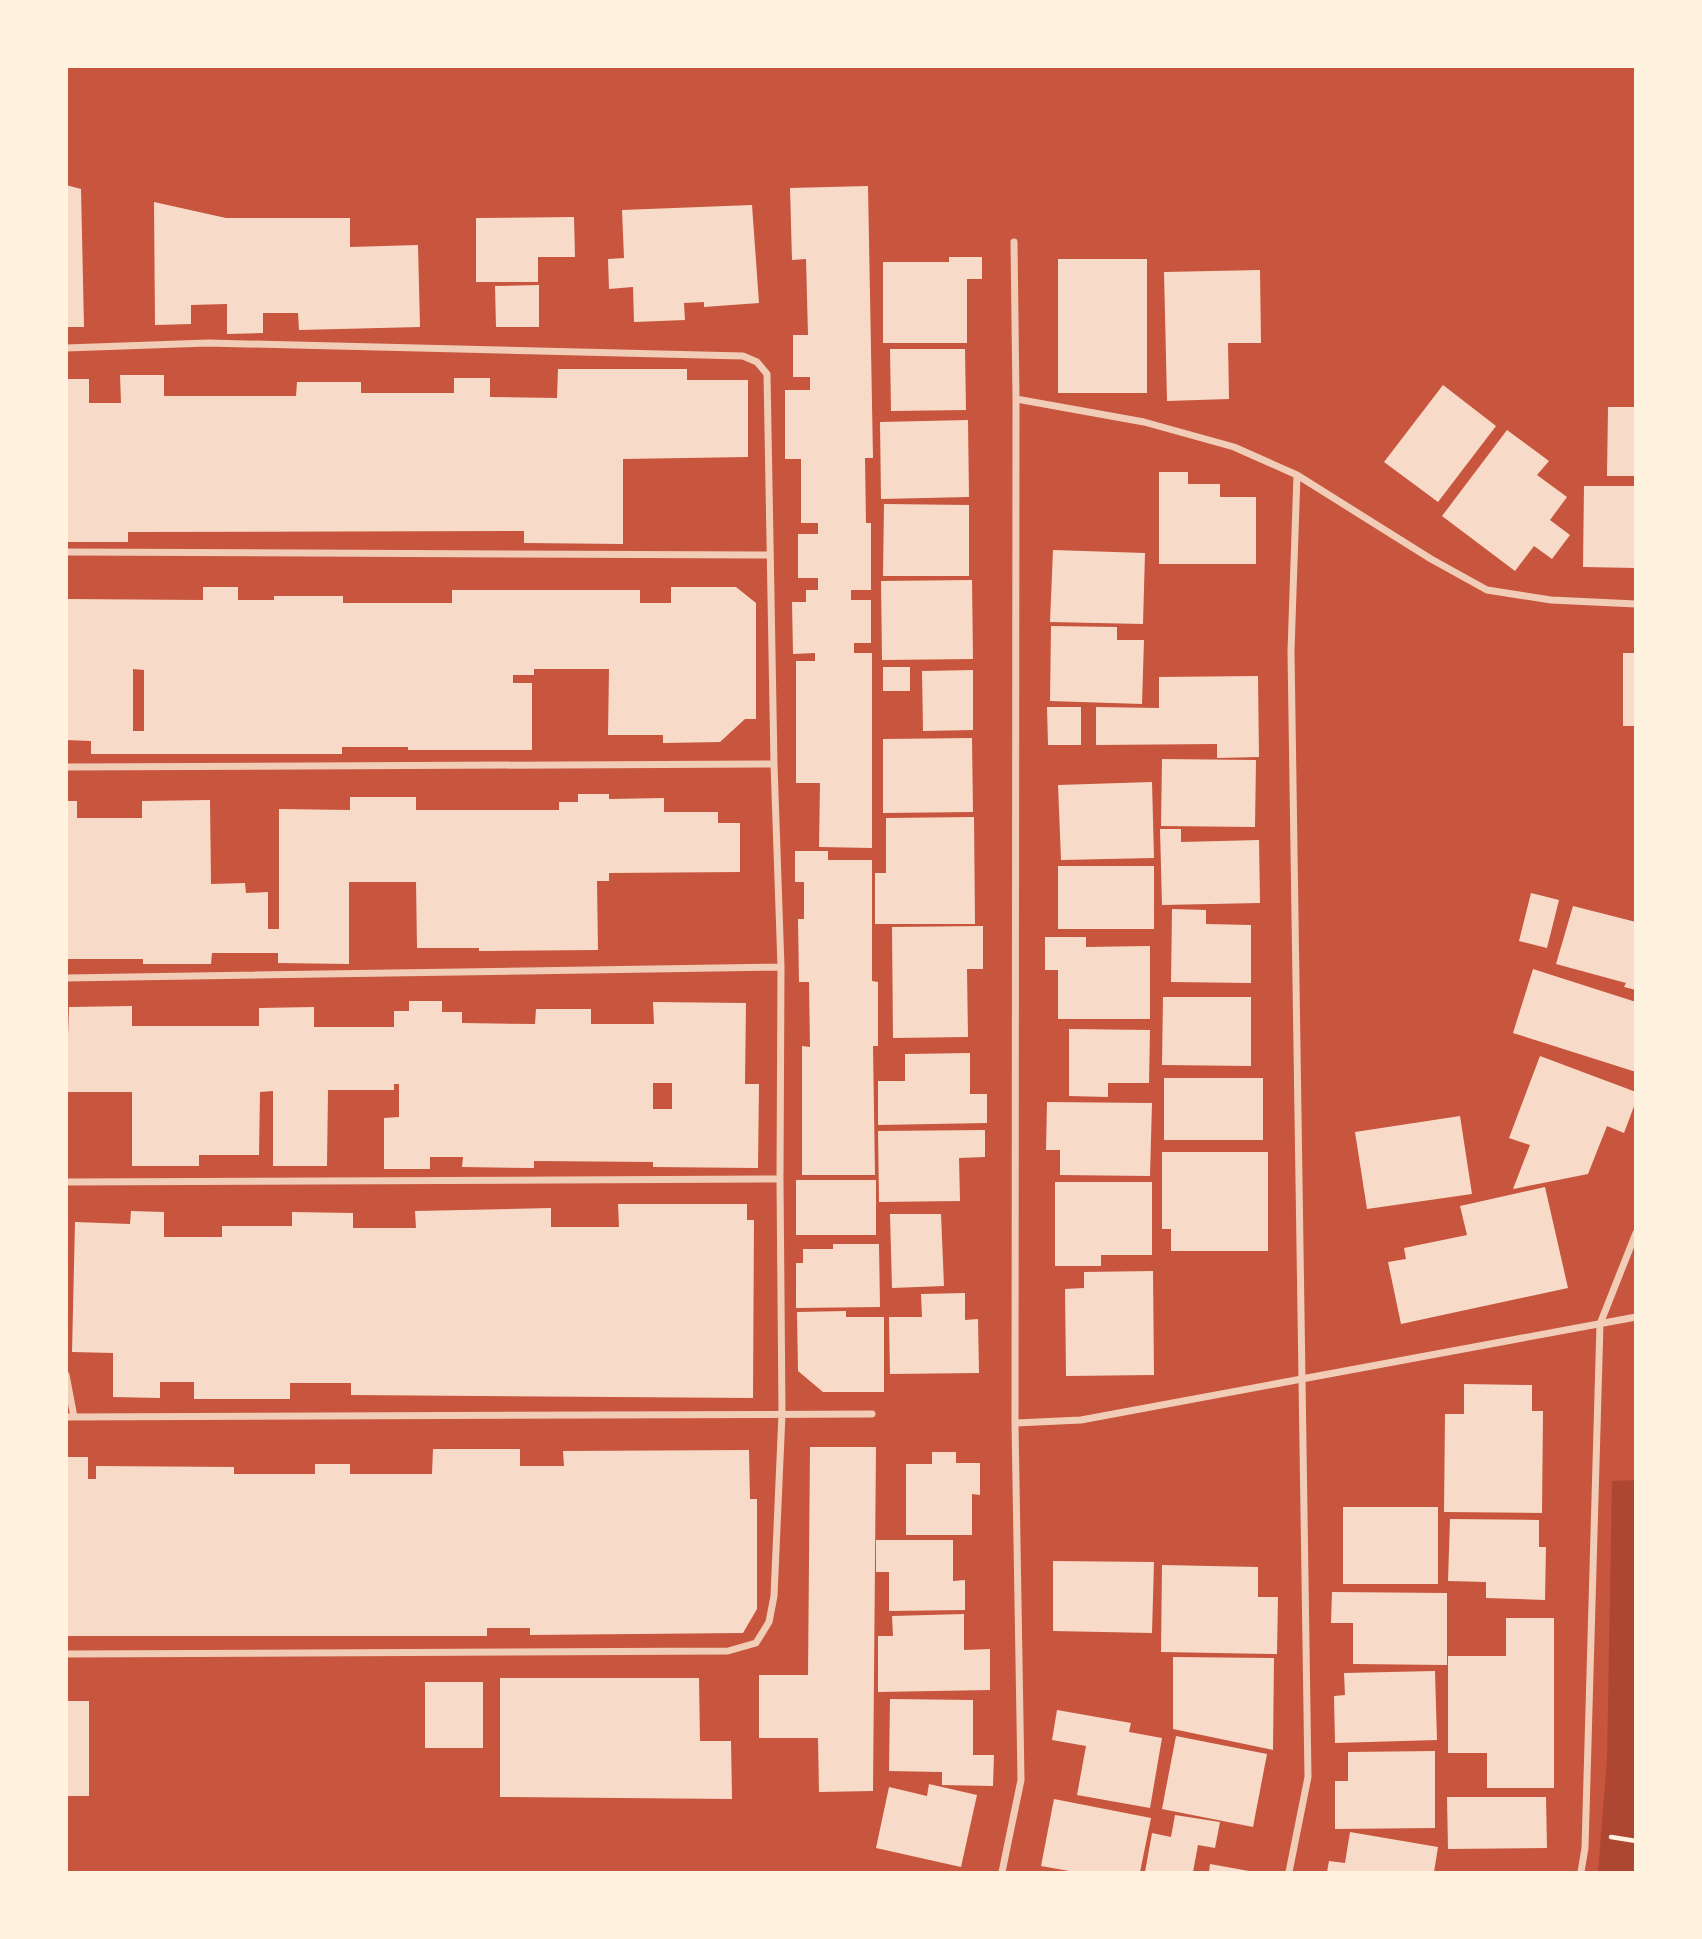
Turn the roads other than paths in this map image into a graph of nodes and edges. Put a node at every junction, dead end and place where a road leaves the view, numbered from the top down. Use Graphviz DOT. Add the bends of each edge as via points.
graph roads {
  1 [pos="1014,242"];
  2 [pos="66,348"];
  3 [pos="1016,398"];
  4 [pos="1297,475"];
  5 [pos="66,552"];
  6 [pos="770,555"];
  7 [pos="1636,604"];
  8 [pos="774,764"];
  9 [pos="66,767"];
  10 [pos="782,967"];
  11 [pos="66,978"];
  12 [pos="780,1179"];
  13 [pos="66,1182"];
  14 [pos="1636,1233"];
  15 [pos="1636,1317"];
  16 [pos="1600,1324"];
  17 [pos="66,1375"];
  18 [pos="1302,1378"];
  19 [pos="782,1414"];
  20 [pos="872,1414"];
  21 [pos="70,1417"];
  22 [pos="1015,1423"];
  23 [pos="66,1654"];
  24 [pos="1002,1872"];
  25 [pos="1289,1872"];
  26 [pos="1581,1872"];
  1 -- 3 [label="street"];
  2 -- 6 [label="street" via="208,343 743,356 757,362 767,374"];
  3 -- 4 [label="street" via="1144,422 1234,447"];
  3 -- 22 [label="street"];
  4 -- 7 [label="street" via="1487,590 1551,600"];
  4 -- 18 [label="street" via="1291,651"];
  5 -- 6 [label="street"];
  6 -- 8 [label="street"];
  8 -- 9 [label="street"];
  8 -- 10 [label="street"];
  10 -- 11 [label="street"];
  10 -- 12 [label="street"];
  12 -- 13 [label="street"];
  12 -- 19 [label="street"];
  14 -- 16 [label="street"];
  15 -- 16 [label="street"];
  16 -- 18 [label="street"];
  16 -- 26 [label="street" via="1586,1848"];
  17 -- 21 [label="street"];
  18 -- 22 [label="street" via="1081,1420"];
  18 -- 25 [label="street" via="1308,1777"];
  19 -- 20 [label="street"];
  19 -- 21 [label="street"];
  19 -- 23 [label="street" via="774,1596 769,1622 756,1643 728,1651"];
  22 -- 24 [label="street" via="1021,1780"];
}
